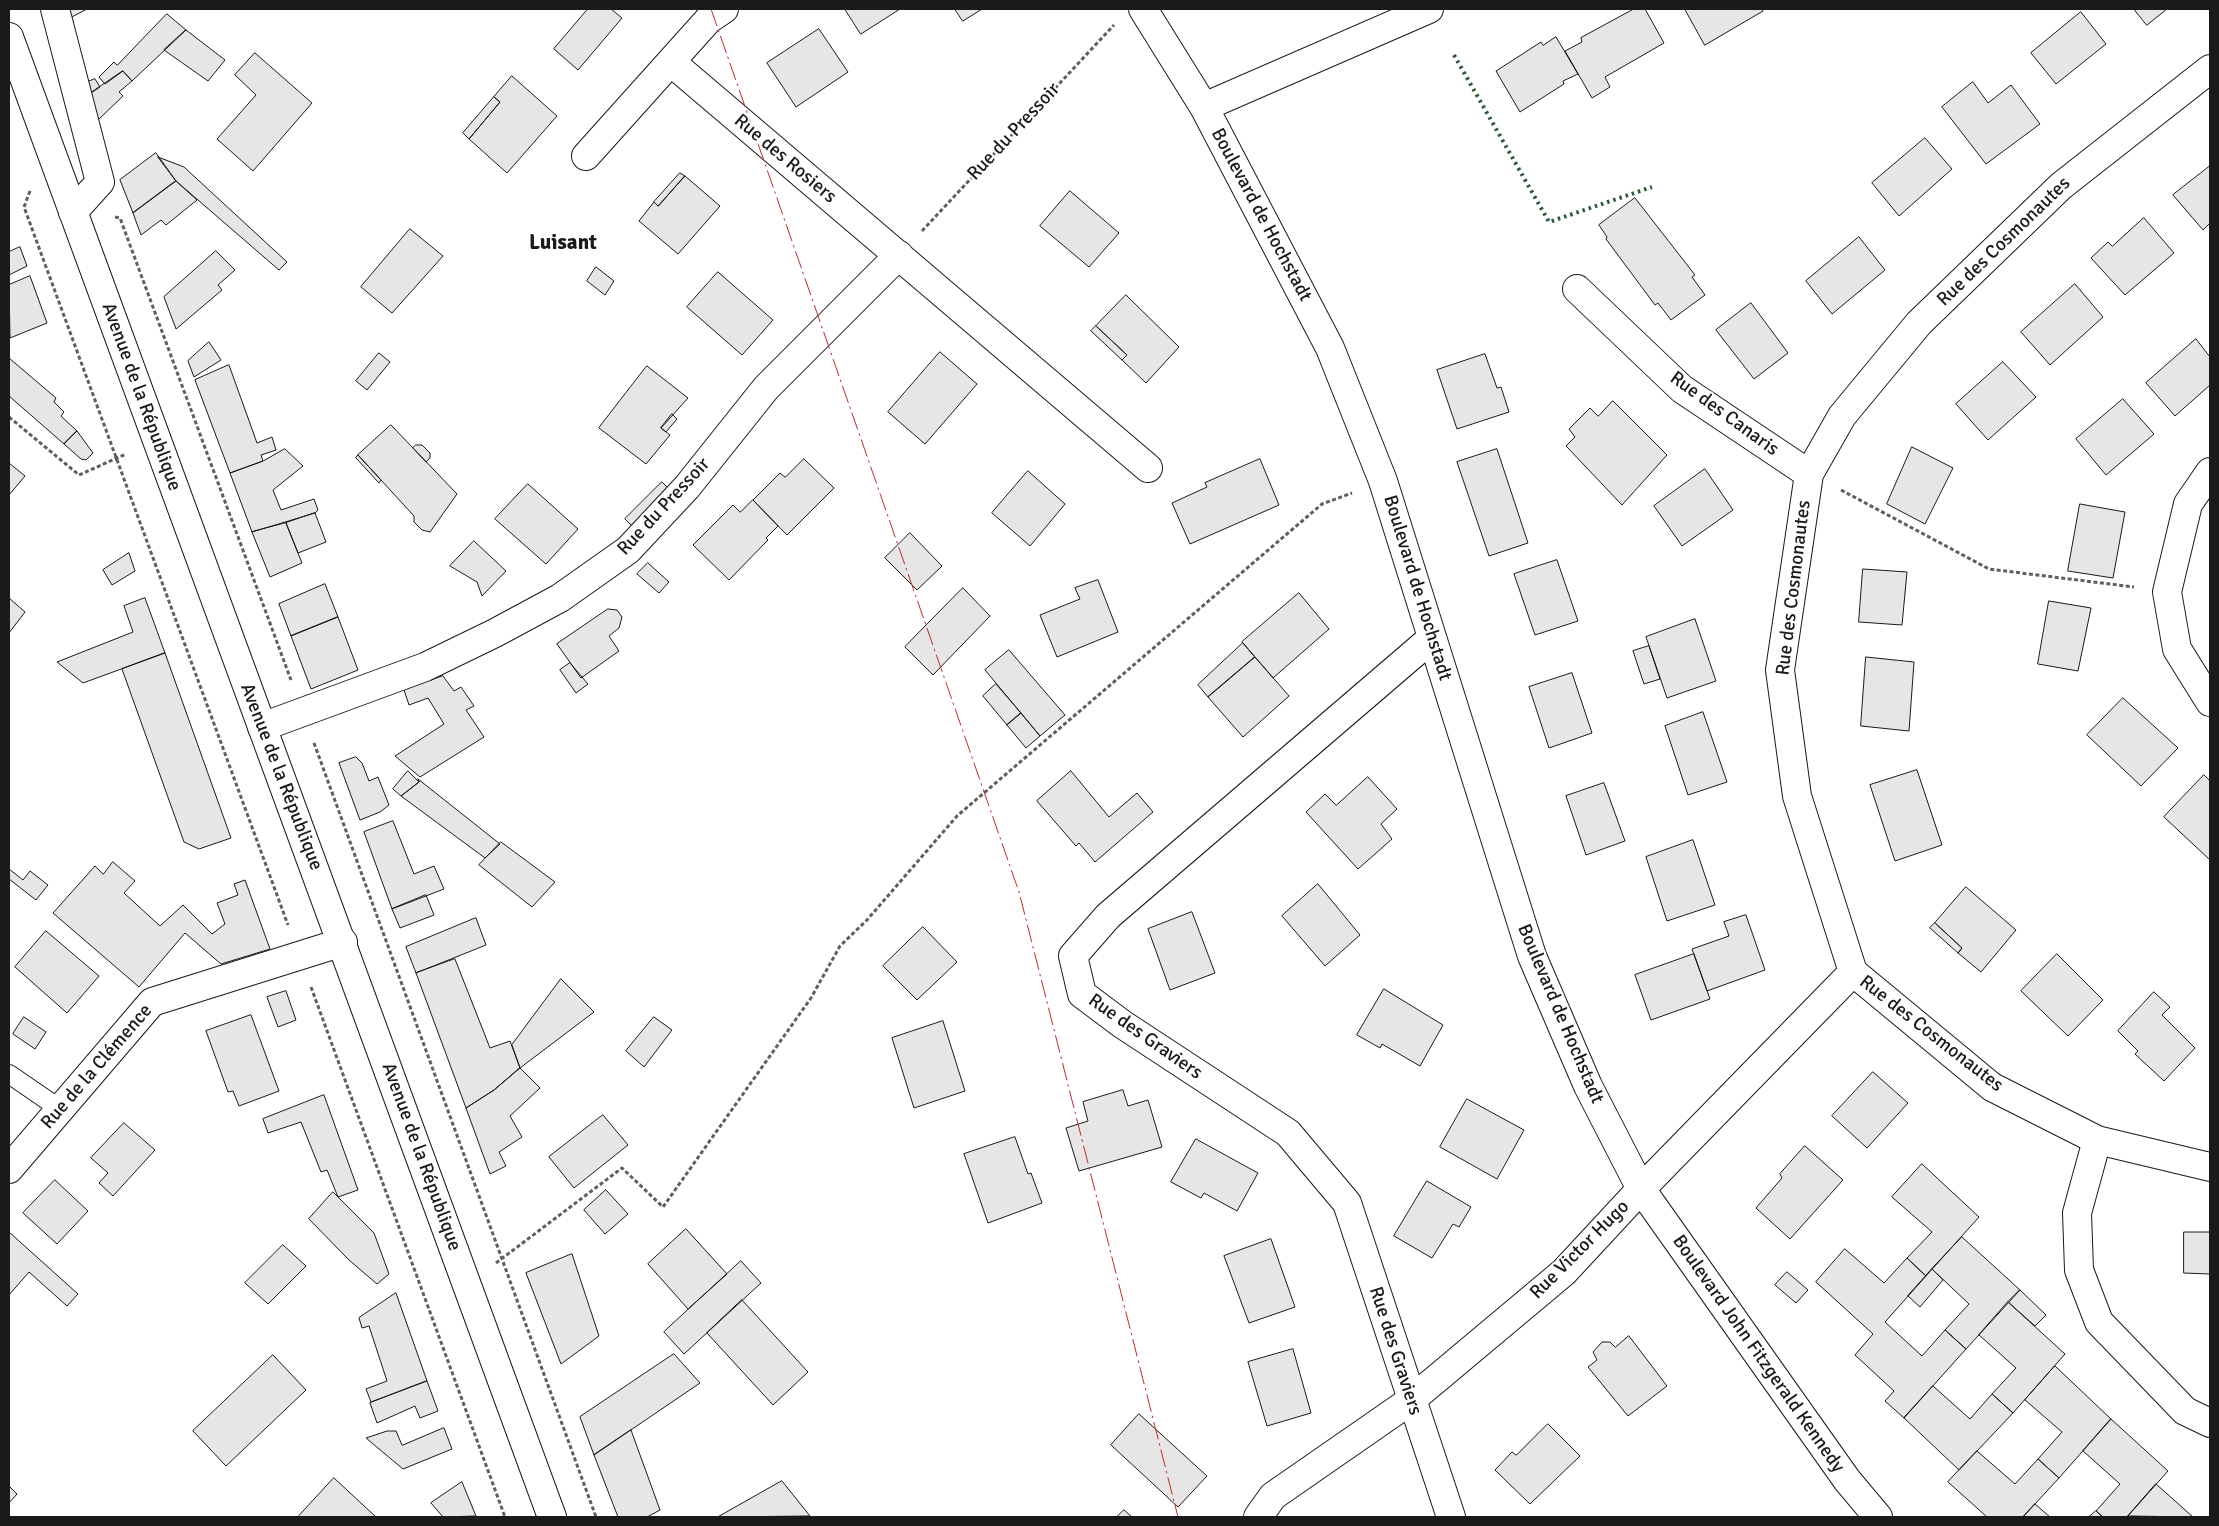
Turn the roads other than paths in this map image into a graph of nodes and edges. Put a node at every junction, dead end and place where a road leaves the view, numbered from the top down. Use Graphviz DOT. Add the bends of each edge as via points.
graph roads {
  1 [pos="55,9"];
  2 [pos="1143,9"];
  3 [pos="1429,9"];
  4 [pos="712,12"];
  5 [pos="9,37"];
  6 [pos="671,62"];
  7 [pos="2210,69"];
  8 [pos="1204,107"];
  9 [pos="586,156"];
  10 [pos="73,212"];
  11 [pos="899,255"];
  12 [pos="1576,289"];
  13 [pos="1148,468"];
  14 [pos="2210,472"];
  15 [pos="1809,474"];
  16 [pos="1432,638"];
  17 [pos="2210,702"];
  18 [pos="262,727"];
  19 [pos="342,942"];
  20 [pos="1853,972"];
  21 [pos="9,1074"];
  22 [pos="60,1109"];
  23 [pos="2097,1140"];
  24 [pos="2210,1167"];
  25 [pos="9,1169"];
  26 [pos="1641,1189"];
  27 [pos="1410,1401"];
  28 [pos="2210,1423"];
  29 [pos="552,1517"];
  30 [pos="1258,1517"];
  31 [pos="1451,1517"];
  32 [pos="1878,1517"];
  1 -- 10 [label="street" via="100,182"];
  2 -- 8 [label="street, Boulevard de Hochstadt"];
  3 -- 8 [label="street"];
  4 -- 6 [label="street"];
  5 -- 10 [label="street, Avenue de la République"];
  6 -- 9 [label="street"];
  6 -- 11 [label="street, Rue des Rosiers"];
  7 -- 15 [label="street, Rue des Cosmonautes" via="2061,186 1918,323 1842,416"];
  8 -- 16 [label="street, Boulevard de Hochstadt" via="1330,348 1383,481"];
  10 -- 18 [label="street, Avenue de la République"];
  11 -- 13 [label="street"];
  11 -- 18 [label="street, Rue du Pressoir" via="766,388 687,488 628,550 560,598 425,667"];
  12 -- 15 [label="street, Rue des Canaris" via="1682,389"];
  14 -- 17 [label="street" via="2188,504 2167,592 2177,650"];
  15 -- 20 [label="street, Rue des Cosmonautes" via="1780,670 1797,796"];
  16 -- 26 [label="street, Boulevard de Hochstadt" via="1532,956 1588,1086"];
  16 -- 27 [label="street, Rue des Graviers" via="1108,916 1073,956 1082,994 1288,1133 1347,1203"];
  18 -- 19 [label="street, Avenue de la République"];
  19 -- 22 [label="street, Rue de la Clémence" via="152,1002"];
  19 -- 29 [label="street, Avenue de la République"];
  20 -- 23 [label="street, Rue des Cosmonautes" via="1992,1087"];
  20 -- 26 [label="street, Rue Victor Hugo"];
  21 -- 22 [label="lane"];
  22 -- 25 [label="street, Rue de la Clémence"];
  23 -- 24 [label="street, Rue des Cosmonautes"];
  23 -- 28 [label="street" via="2077,1213 2079,1270 2099,1322 2185,1411"];
  26 -- 27 [label="street, Rue Victor Hugo" via="1564,1272"];
  26 -- 32 [label="street, Boulevard John Fitzgerald Kennedy" via="1847,1480"];
  27 -- 30 [label="street, Rue Victor Hugo" via="1273,1496"];
  27 -- 31 [label="street, Rue des Graviers"];
}
